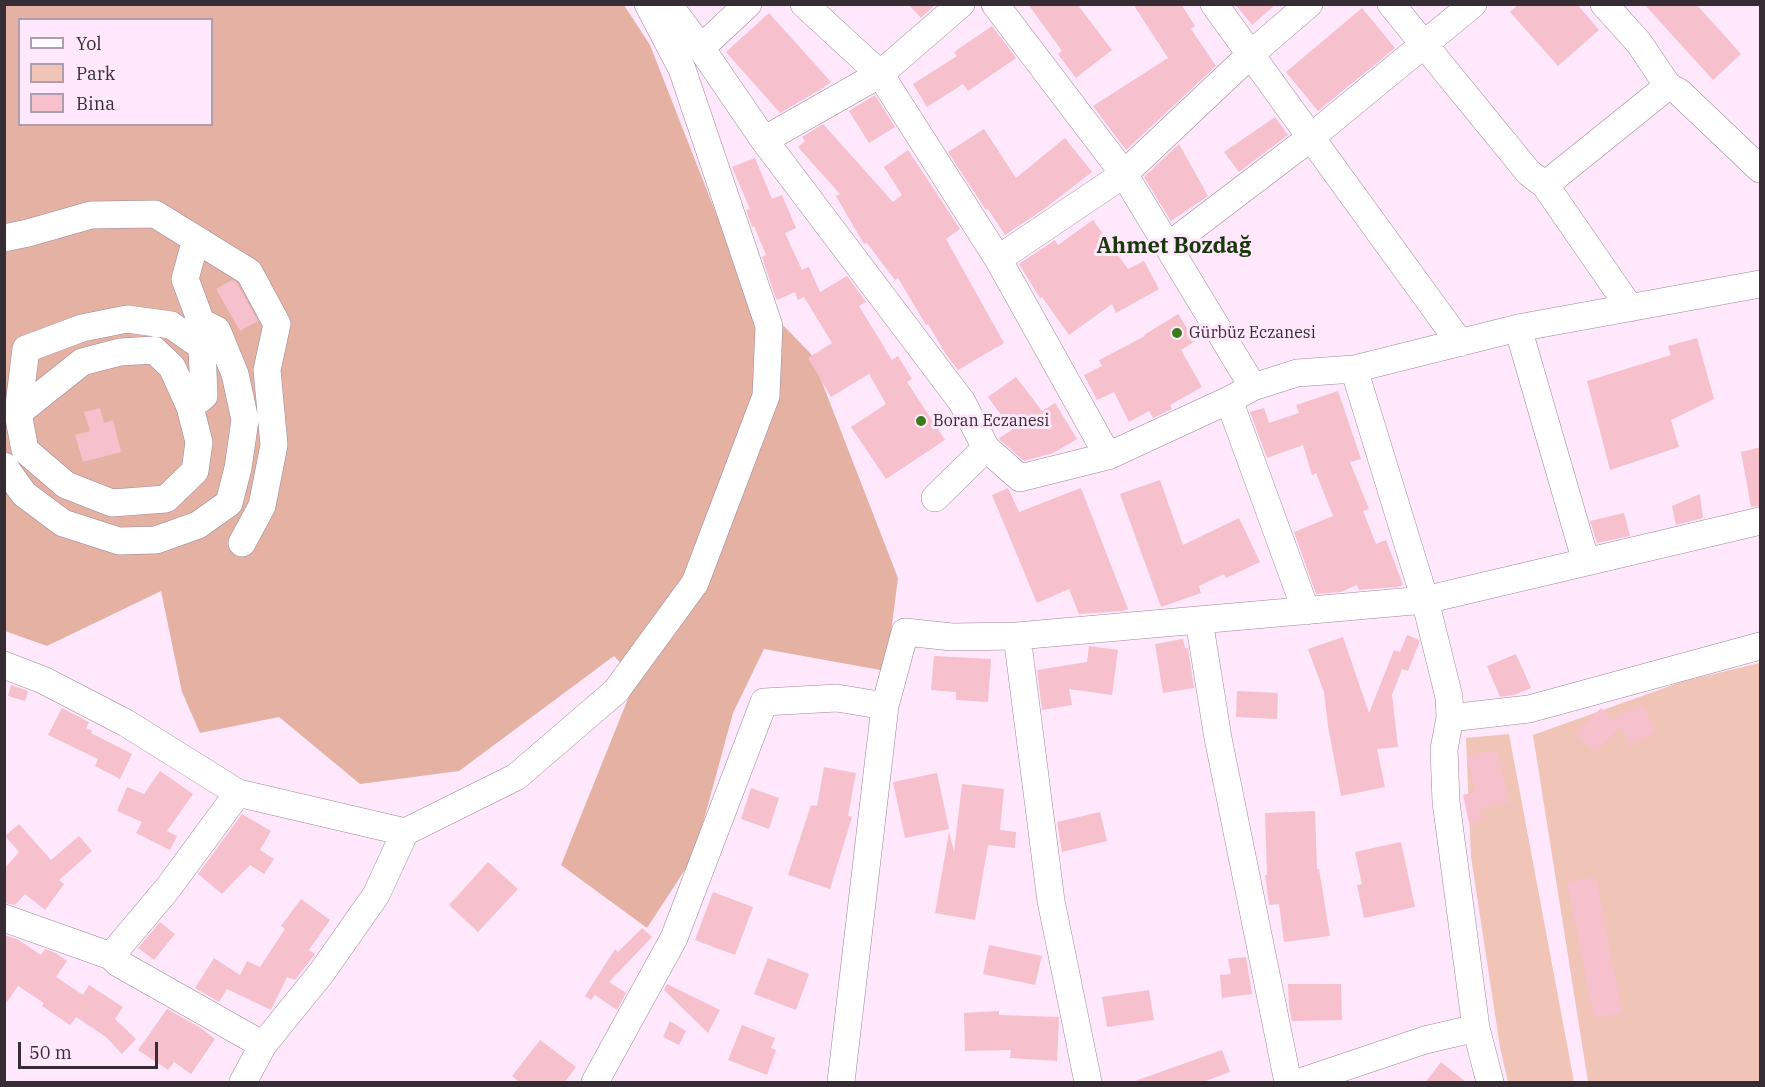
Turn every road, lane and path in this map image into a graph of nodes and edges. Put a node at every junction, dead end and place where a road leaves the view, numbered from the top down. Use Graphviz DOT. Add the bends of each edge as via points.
graph roads {
  1 [pos="648,4"];
  2 [pos="668,4"];
  3 [pos="748,4"];
  4 [pos="804,4"];
  5 [pos="961,4"];
  6 [pos="995,4"];
  7 [pos="1214,4"];
  8 [pos="1309,4"];
  9 [pos="1391,4"];
  10 [pos="1473,4"];
  11 [pos="1604,4"];
  12 [pos="1424,44"];
  13 [pos="701,48"];
  14 [pos="1251,54"];
  15 [pos="879,74"];
  16 [pos="1668,86"];
  17 [pos="1310,138"];
  18 [pos="764,140"];
  19 [pos="1761,169"];
  20 [pos="1124,174"];
  21 [pos="1545,185"];
  22 [pos="4,238"];
  23 [pos="196,239"];
  24 [pos="1168,246"];
  25 [pos="998,259"];
  26 [pos="1761,284"];
  27 [pos="1630,308"];
  28 [pos="1518,328"];
  29 [pos="201,334"];
  30 [pos="1460,343"];
  31 [pos="15,353"];
  32 [pos="1353,369"];
  33 [pos="1253,387"];
  34 [pos="1229,400"];
  35 [pos="190,407"];
  36 [pos="18,413"];
  37 [pos="986,448"];
  38 [pos="1108,456"];
  39 [pos="4,466"];
  40 [pos="935,498"];
  41 [pos="1761,521"];
  42 [pos="242,543"];
  43 [pos="1586,562"];
  44 [pos="1425,600"];
  45 [pos="1306,611"];
  46 [pos="1199,620"];
  47 [pos="1017,636"];
  48 [pos="1761,646"];
  49 [pos="4,665"];
  50 [pos="885,706"];
  51 [pos="1450,718"];
  52 [pos="238,793"];
  53 [pos="405,832"];
  54 [pos="4,918"];
  55 [pos="111,956"];
  56 [pos="1476,1029"];
  57 [pos="263,1045"];
  58 [pos="243,1083"];
  59 [pos="595,1083"];
  60 [pos="841,1083"];
  61 [pos="1088,1083"];
  62 [pos="1288,1083"];
  63 [pos="1300,1083"];
  64 [pos="1490,1083"];
  1 -- 53 [label="street" via="682,69 768,326 766,396 695,583 616,691 516,777"];
  2 -- 13 [label="street"];
  3 -- 13 [label="street"];
  4 -- 15 [label="street"];
  5 -- 15 [label="street"];
  6 -- 20 [label="street"];
  7 -- 14 [label="street"];
  8 -- 14 [label="street"];
  9 -- 12 [label="street"];
  10 -- 12 [label="street"];
  11 -- 16 [label="street" via="1639,43"];
  12 -- 17 [label="street"];
  12 -- 21 [label="street" via="1529,173"];
  13 -- 18 [label="street"];
  14 -- 17 [label="street"];
  14 -- 20 [label="street"];
  15 -- 18 [label="street"];
  15 -- 25 [label="street"];
  16 -- 19 [label="street"];
  16 -- 21 [label="street"];
  17 -- 24 [label="street"];
  17 -- 30 [label="street"];
  18 -- 37 [label="street" via="962,402"];
  20 -- 24 [label="street"];
  20 -- 25 [label="street"];
  21 -- 27 [label="street"];
  22 -- 23 [label="street" via="91,215 155,214"];
  23 -- 29 [label="street" via="185,279"];
  23 -- 42 [label="street" via="249,272 277,324 267,370 274,445 262,506"];
  24 -- 33 [label="street"];
  25 -- 38 [label="street"];
  26 -- 27 [label="street"];
  27 -- 28 [label="street"];
  28 -- 30 [label="street"];
  28 -- 43 [label="street"];
  29 -- 31 [label="street" via="127,319 82,328"];
  29 -- 35 [label="street" via="204,396"];
  29 -- 39 [label="street" via="217,330 235,374 245,420 229,503 198,525 156,540 119,541 63,523 24,494"];
  30 -- 32 [label="street"];
  31 -- 36 [label="street"];
  32 -- 33 [label="street" via="1297,373"];
  32 -- 44 [label="street"];
  33 -- 34 [label="street"];
  34 -- 38 [label="street"];
  34 -- 45 [label="street"];
  35 -- 36 [label="street" via="172,367 154,350 120,352 82,362"];
  35 -- 36 [label="street" via="199,442 195,471 166,499 112,503 66,485 26,450"];
  37 -- 38 [label="street" via="1020,478"];
  37 -- 40 [label="street"];
  41 -- 43 [label="street"];
  43 -- 44 [label="street"];
  44 -- 45 [label="street"];
  44 -- 51 [label="street" via="1449,697"];
  45 -- 46 [label="street"];
  46 -- 47 [label="street"];
  46 -- 62 [label="street" via="1218,738"];
  47 -- 50 [label="street" via="952,637 905,632"];
  47 -- 61 [label="street" via="1051,901"];
  48 -- 51 [label="street" via="1529,710"];
  49 -- 52 [label="street" via="43,680 126,723"];
  50 -- 59 [label="street" via="837,698 764,702 674,938"];
  50 -- 60 [label="street"];
  51 -- 56 [label="street" via="1444,749 1446,802"];
  52 -- 53 [label="street"];
  52 -- 55 [label="street" via="168,888"];
  53 -- 57 [label="street" via="376,895 322,972"];
  54 -- 55 [label="street"];
  55 -- 57 [label="street"];
  56 -- 63 [label="street" via="1425,1040"];
  56 -- 64 [label="street"];
  57 -- 58 [label="street"];
}
